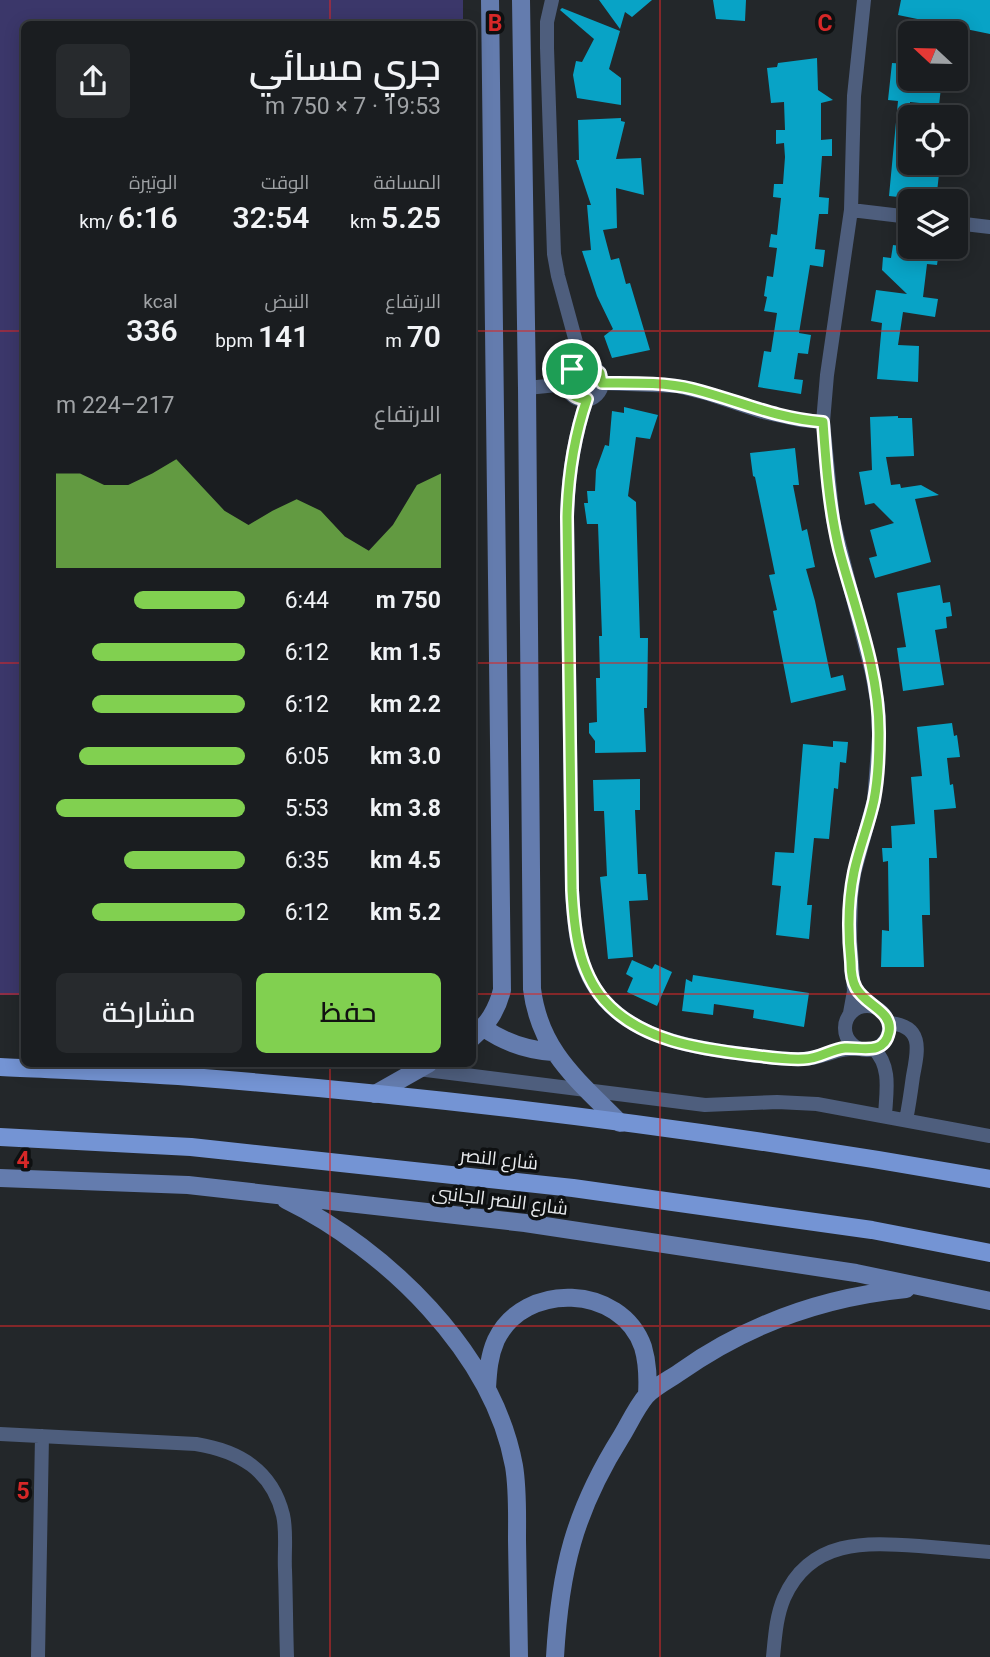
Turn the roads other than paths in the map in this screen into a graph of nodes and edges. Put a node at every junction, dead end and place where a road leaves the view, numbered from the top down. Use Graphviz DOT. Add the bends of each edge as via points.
graph roads {
  1 [pos="489,0"];
  2 [pos="521,0"];
  3 [pos="552,0"];
  4 [pos="864,0"];
  5 [pos="851,210"];
  6 [pos="898,216"];
  7 [pos="968,224"];
  8 [pos="990,227"];
  9 [pos="582,364"];
  10 [pos="602,383"];
  11 [pos="567,384"];
  12 [pos="527,388"];
  13 [pos="587,399"];
  14 [pos="823,422"];
  15 [pos="853,982"];
  16 [pos="871,1006"];
  17 [pos="850,1013"];
  18 [pos="889,1023"];
  19 [pos="478,1033"];
  20 [pos="846,1034"];
  21 [pos="867,1049"];
  22 [pos="553,1052"];
  23 [pos="831,1052"];
  24 [pos="0,1067"];
  25 [pos="423,1067"];
  26 [pos="589,1091"];
  27 [pos="375,1094"];
  28 [pos="885,1116"];
  29 [pos="906,1120"];
  30 [pos="620,1123"];
  31 [pos="990,1136"];
  32 [pos="0,1138"];
  33 [pos="0,1178"];
  34 [pos="990,1179"];
  35 [pos="273,1194"];
  36 [pos="990,1253"];
  37 [pos="920,1288"];
  38 [pos="990,1301"];
  39 [pos="487,1388"];
  40 [pos="647,1395"];
  41 [pos="0,1434"];
  42 [pos="43,1436"];
  43 [pos="990,1552"];
  44 [pos="38,1657"];
  45 [pos="287,1657"];
  46 [pos="519,1657"];
  47 [pos="555,1657"];
  48 [pos="773,1657"];
  1 -- 19 [label="street" via="502,990"];
  2 -- 12 [label="street"];
  3 -- 9 [label="street" via="547,48 553,234 558,276"];
  4 -- 5 [label="street" via="854,96"];
  5 -- 6 [label="street"];
  5 -- 14 [label="street"];
  7 -- 8 [label="street"];
  9 -- 10 [label="street" via="596,369"];
  9 -- 11 [label="street" via="572,369"];
  10 -- 13 [label="street" via="597,394"];
  10 -- 14 [label="street" via="677,386 763,412"];
  11 -- 12 [label="street"];
  11 -- 13 [label="street" via="576,398"];
  12 -- 22 [label="street" via="532,989 538,1022"];
  13 -- 23 [label="street" via="567,489 572,890 574,924 586,970 593,986 615,1010 662,1037 787,1059"];
  14 -- 15 [label="street" via="833,520 878,706 874,800 851,896"];
  15 -- 16 [label="street"];
  15 -- 17 [label="street"];
  16 -- 17 [label="street"];
  16 -- 18 [label="street"];
  17 -- 20 [label="street"];
  18 -- 21 [label="street" via="888,1036 880,1047"];
  18 -- 29 [label="street" via="909,1029 918,1046"];
  19 -- 22 [label="street"];
  20 -- 21 [label="street" via="849,1041"];
  20 -- 23 [label="street"];
  21 -- 23 [label="street"];
  21 -- 28 [label="street" via="882,1058 886,1069"];
  22 -- 26 [label="street"];
  24 -- 27 [label="main road" via="188,1076"];
  25 -- 26 [label="street"];
  25 -- 27 [label="street"];
  26 -- 28 [label="street" via="705,1105 817,1104"];
  26 -- 30 [label="street"];
  27 -- 30 [label="main road"];
  28 -- 29 [label="street"];
  29 -- 31 [label="street"];
  30 -- 34 [label="main road"];
  32 -- 36 [label="main road, شارع النصر" via="191,1147 573,1188 872,1230"];
  33 -- 35 [label="street, شارع النصر الجانبى" via="188,1185"];
  35 -- 37 [label="street, شارع النصر الجانبى" via="526,1223 856,1273"];
  35 -- 39 [label="street" via="360,1243 398,1275 433,1312"];
  37 -- 38 [label="street, شارع النصر الجانبى"];
  37 -- 40 [label="street" via="871,1292 776,1318 731,1339"];
  39 -- 40 [label="street" via="488,1362 497,1338 513,1318 534,1304 572,1297 608,1307 628,1323 642,1345"];
  39 -- 46 [label="street" via="513,1465 517,1494"];
  40 -- 47 [label="street" via="585,1501 563,1577"];
  41 -- 42 [label="street"];
  42 -- 44 [label="street"];
  42 -- 45 [label="street" via="220,1448 243,1458 261,1474 283,1517"];
  43 -- 48 [label="street" via="875,1542 830,1552 807,1567 785,1597 778,1614"];
}
